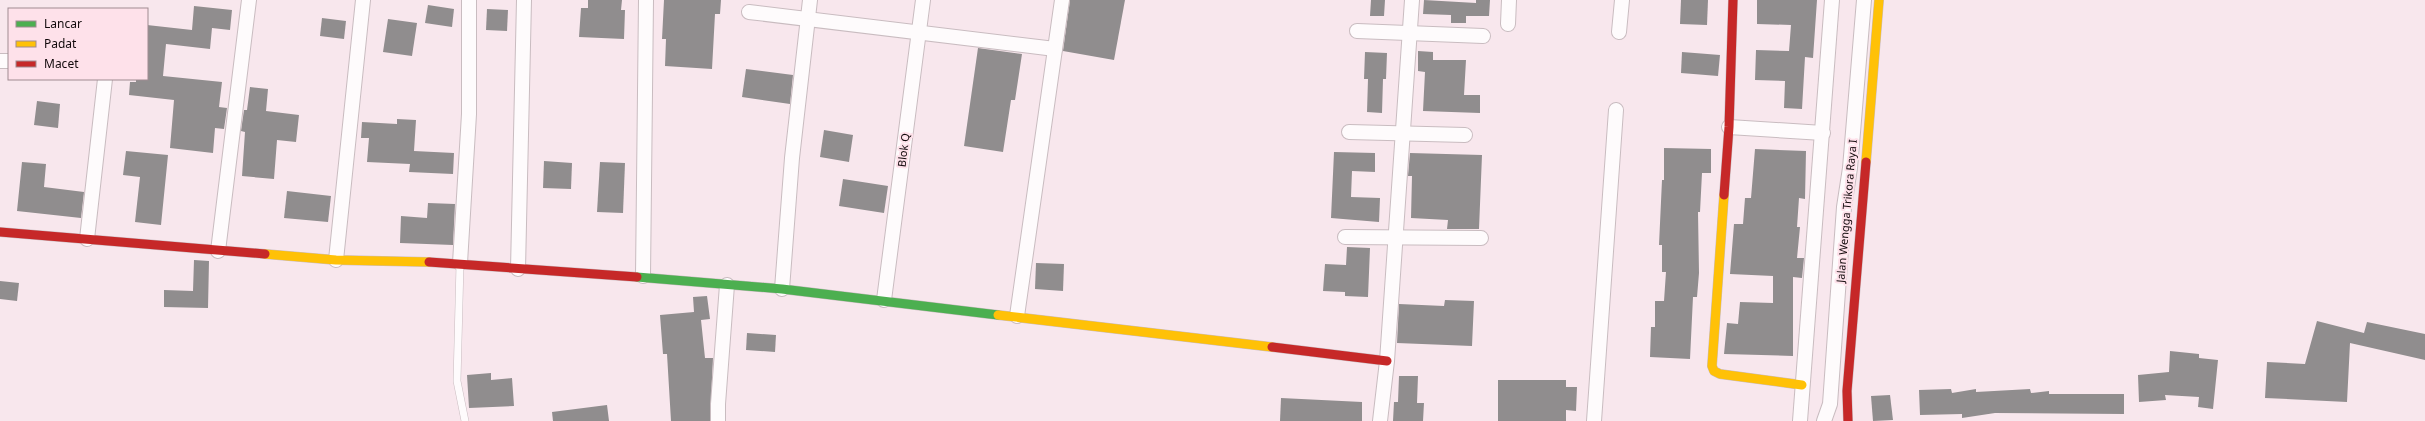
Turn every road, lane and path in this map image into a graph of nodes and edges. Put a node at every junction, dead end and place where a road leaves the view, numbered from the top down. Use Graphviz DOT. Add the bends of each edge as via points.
graph roads {
  1 [pos="249,0"];
  2 [pos="364,0"];
  3 [pos="469,0"];
  4 [pos="524,0"];
  5 [pos="646,0"];
  6 [pos="810,0"];
  7 [pos="923,0"];
  8 [pos="1062,0"];
  9 [pos="1412,0"];
  10 [pos="1509,0"];
  11 [pos="1622,0"];
  12 [pos="1734,0"];
  13 [pos="1832,0"];
  14 [pos="1864,0"];
  15 [pos="1879,0"];
  16 [pos="749,12"];
  17 [pos="807,18"];
  18 [pos="1508,24"];
  19 [pos="1357,31"];
  20 [pos="1620,32"];
  21 [pos="918,33"];
  22 [pos="1410,34"];
  23 [pos="1483,36"];
  24 [pos="1055,49"];
  25 [pos="105,80"];
  26 [pos="1616,110"];
  27 [pos="1729,127"];
  28 [pos="1349,132"];
  29 [pos="1403,132"];
  30 [pos="1823,134"];
  31 [pos="1465,135"];
  32 [pos="0,232"];
  33 [pos="1345,237"];
  34 [pos="1396,238"];
  35 [pos="1481,238"];
  36 [pos="87,239"];
  37 [pos="218,251"];
  38 [pos="336,260"];
  39 [pos="460,263"];
  40 [pos="518,268"];
  41 [pos="643,276"];
  42 [pos="727,285"];
  43 [pos="782,289"];
  44 [pos="884,300"];
  45 [pos="1017,316"];
  46 [pos="1387,361"];
  47 [pos="1802,385"];
  48 [pos="1830,404"];
  49 [pos="1846,404"];
  50 [pos="465,421"];
  51 [pos="718,421"];
  52 [pos="1380,421"];
  53 [pos="1594,421"];
  54 [pos="1800,421"];
  55 [pos="1824,421"];
  56 [pos="1848,421"];
  1 -- 37 [label="street"];
  2 -- 38 [label="street"];
  3 -- 39 [label="street" via="469,114"];
  4 -- 40 [label="street"];
  5 -- 41 [label="street"];
  6 -- 17 [label="street"];
  7 -- 21 [label="street, Blok Q"];
  8 -- 24 [label="street"];
  9 -- 22 [label="street"];
  10 -- 18 [label="street"];
  11 -- 20 [label="street"];
  12 -- 27 [label="street"];
  13 -- 30 [label="street"];
  14 -- 48 [label="street, Jalan Wengga Trikora Raya I" via="1850,168 1844,207"];
  15 -- 49 [label="street, Jalan Wengga Trikora Raya I"];
  16 -- 17 [label="street"];
  17 -- 21 [label="street"];
  17 -- 43 [label="street" via="792,158"];
  19 -- 22 [label="street"];
  21 -- 24 [label="street"];
  21 -- 44 [label="street, Blok Q"];
  22 -- 23 [label="street"];
  22 -- 29 [label="street"];
  24 -- 45 [label="street"];
  25 -- 36 [label="street"];
  26 -- 53 [label="street"];
  27 -- 30 [label="street"];
  27 -- 47 [label="street" via="1712,366 1714,371 1720,374"];
  28 -- 29 [label="street"];
  29 -- 31 [label="street"];
  29 -- 34 [label="street"];
  30 -- 47 [label="street"];
  32 -- 36 [label="street"];
  33 -- 34 [label="street"];
  34 -- 35 [label="street"];
  34 -- 46 [label="street"];
  36 -- 37 [label="street"];
  37 -- 38 [label="street"];
  38 -- 39 [label="street"];
  39 -- 40 [label="street"];
  39 -- 50 [label="lane" via="457,381"];
  40 -- 41 [label="street"];
  41 -- 42 [label="street"];
  42 -- 43 [label="street"];
  42 -- 51 [label="street"];
  43 -- 44 [label="street"];
  44 -- 45 [label="street"];
  45 -- 46 [label="street"];
  46 -- 52 [label="street"];
  47 -- 54 [label="street"];
  48 -- 49 [label="street"];
  48 -- 55 [label="street, Jalan Wengga Trikora Raya I"];
  49 -- 56 [label="street, Jalan Wengga Trikora Raya I"];
}
